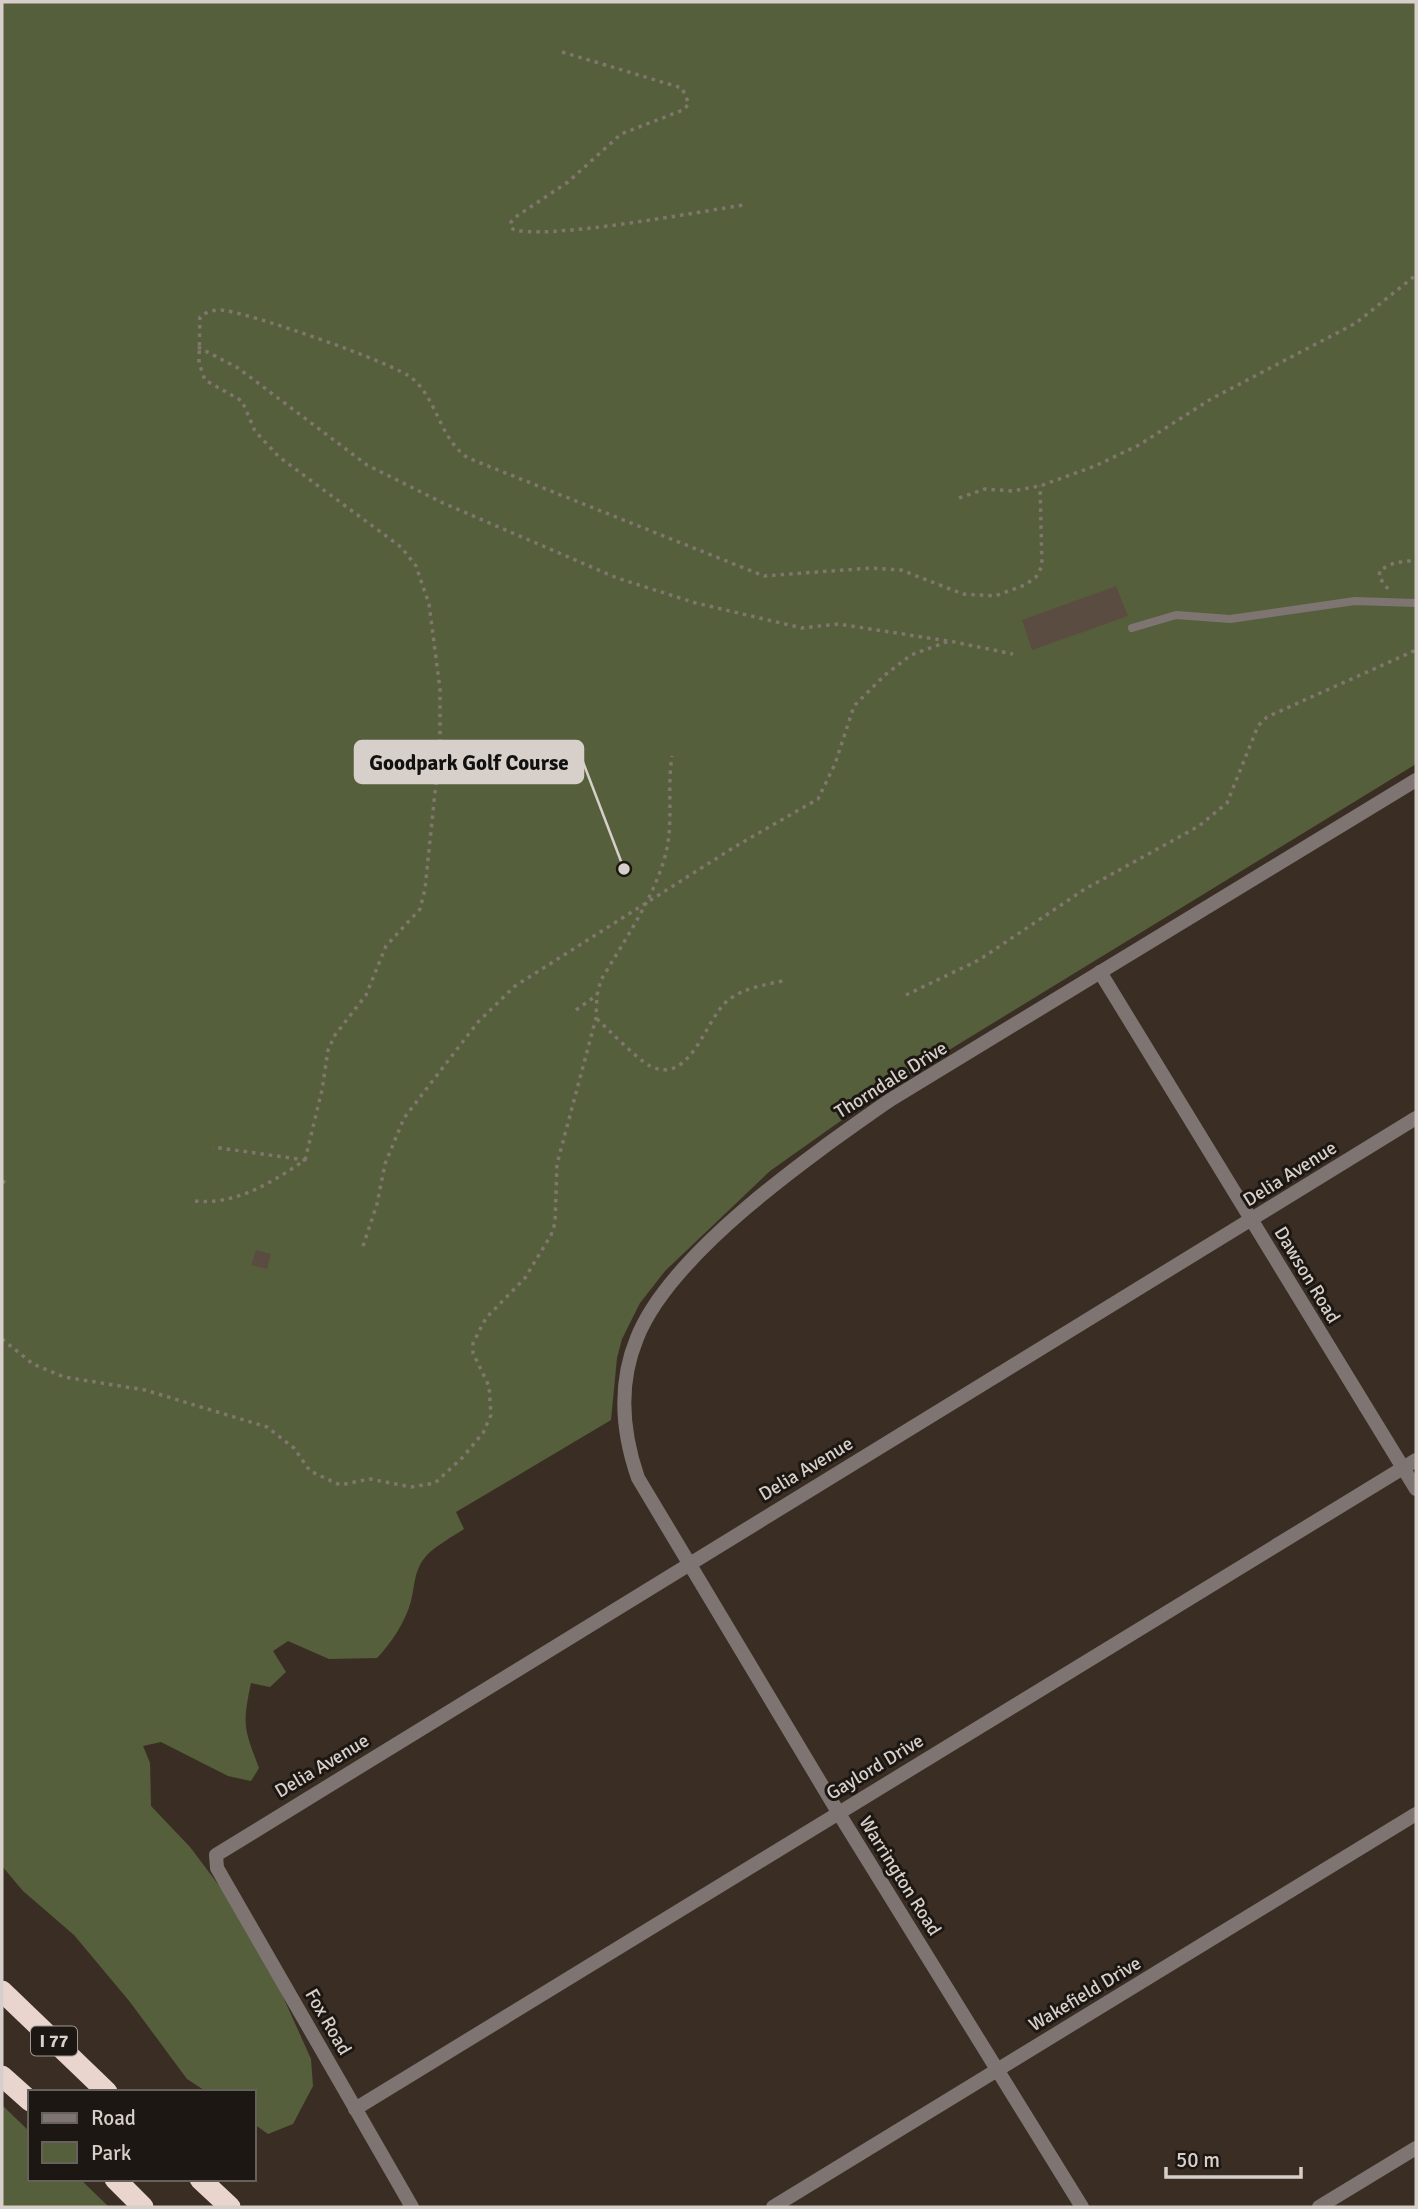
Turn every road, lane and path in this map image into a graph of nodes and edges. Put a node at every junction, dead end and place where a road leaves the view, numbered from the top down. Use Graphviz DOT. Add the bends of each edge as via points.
graph roads {
  1 [pos="562,52"];
  2 [pos="744,205"];
  3 [pos="1416,275"];
  4 [pos="198,347"];
  5 [pos="1040,486"];
  6 [pos="959,498"];
  7 [pos="1416,560"];
  8 [pos="1397,596"];
  9 [pos="1416,603"];
  10 [pos="1132,628"];
  11 [pos="949,641"];
  12 [pos="1416,650"];
  13 [pos="1013,654"];
  14 [pos="672,757"];
  15 [pos="1416,780"];
  16 [pos="643,904"];
  17 [pos="1100,972"];
  18 [pos="787,980"];
  19 [pos="597,995"];
  20 [pos="906,995"];
  21 [pos="576,1010"];
  22 [pos="596,1018"];
  23 [pos="1416,1118"];
  24 [pos="213,1147"];
  25 [pos="305,1160"];
  26 [pos="195,1201"];
  27 [pos="1252,1221"];
  28 [pos="363,1246"];
  29 [pos="2,1339"];
  30 [pos="1416,1460"];
  31 [pos="1403,1468"];
  32 [pos="1416,1489"];
  33 [pos="687,1564"];
  34 [pos="838,1812"];
  35 [pos="1416,1814"];
  36 [pos="216,1855"];
  37 [pos="2,1991"];
  38 [pos="998,2068"];
  39 [pos="2,2076"];
  40 [pos="105,2090"];
  41 [pos="28,2099"];
  42 [pos="355,2109"];
  43 [pos="1416,2147"];
  44 [pos="116,2181"];
  45 [pos="202,2181"];
  46 [pos="143,2207"];
  47 [pos="230,2207"];
  48 [pos="412,2207"];
  49 [pos="773,2207"];
  50 [pos="1082,2207"];
  51 [pos="1319,2207"];
  1 -- 2 [label="path" via="682,88 689,104 613,139 568,182 517,216 511,228 599,227"];
  3 -- 5 [label="path" via="1356,323 1306,352 1211,399 1139,445"];
  4 -- 5 [label="path" via="200,317 222,310 293,330 399,370 416,381 452,444 468,458 764,576 871,568 901,570 963,594 1009,592 1036,577 1042,566"];
  4 -- 11 [label="path" via="238,368 367,465 617,578 696,603 802,628 838,624"];
  4 -- 25 [label="path" via="200,373 242,401 250,424 265,442 410,557 422,579 432,624 440,689 440,744 425,889 420,909 386,946 366,995 328,1050"];
  5 -- 6 [label="path" via="985,489"];
  7 -- 8 [label="path" via="1380,570 1382,583"];
  9 -- 10 [label="lane" via="1355,601 1230,619 1176,615"];
  11 -- 13 [label="path"];
  11 -- 16 [label="path" via="911,655 854,706 818,799"];
  12 -- 20 [label="path" via="1268,717 1258,726 1227,803 1217,813 1085,889 979,960"];
  14 -- 16 [label="path" via="666,850"];
  15 -- 17 [label="street, Thorndale Drive"];
  16 -- 19 [label="path"];
  16 -- 28 [label="path" via="515,986 478,1022 404,1118 385,1164"];
  17 -- 27 [label="street, Dawson Road"];
  17 -- 33 [label="street, Thorndale Drive" via="890,1100 824,1146 740,1215 685,1268 648,1315 636,1339 625,1383 628,1444 638,1478"];
  18 -- 22 [label="path" via="750,988 727,1000 699,1044 674,1067 646,1064"];
  19 -- 21 [label="path"];
  19 -- 22 [label="path"];
  22 -- 29 [label="path" via="557,1164 551,1235 525,1278 486,1318 472,1343 489,1387 491,1415 483,1433 435,1483 411,1487 370,1479 340,1485 310,1471 294,1447 267,1427 145,1390 64,1377 33,1364"];
  23 -- 27 [label="street, Delia Avenue"];
  24 -- 25 [label="path"];
  25 -- 26 [label="path" via="230,1200"];
  27 -- 31 [label="street, Dawson Road"];
  27 -- 33 [label="street, Delia Avenue"];
  30 -- 31 [label="street, Gaylord Drive"];
  31 -- 32 [label="street, Dawson Road"];
  31 -- 34 [label="street, Gaylord Drive"];
  33 -- 34 [label="street, Warrington Road"];
  33 -- 36 [label="street, Delia Avenue"];
  34 -- 38 [label="street, Warrington Road"];
  34 -- 42 [label="street, Gaylord Drive"];
  35 -- 38 [label="street, Wakefield Drive"];
  36 -- 42 [label="street, Fox Road" via="217,1868"];
  37 -- 40 [label="highway, I 77"];
  38 -- 49 [label="street, Wakefield Drive"];
  38 -- 50 [label="street, Warrington Road"];
  39 -- 41 [label="highway"];
  42 -- 48 [label="street, Fox Road"];
  43 -- 51 [label="street"];
  44 -- 46 [label="highway"];
  45 -- 47 [label="highway"];
}
